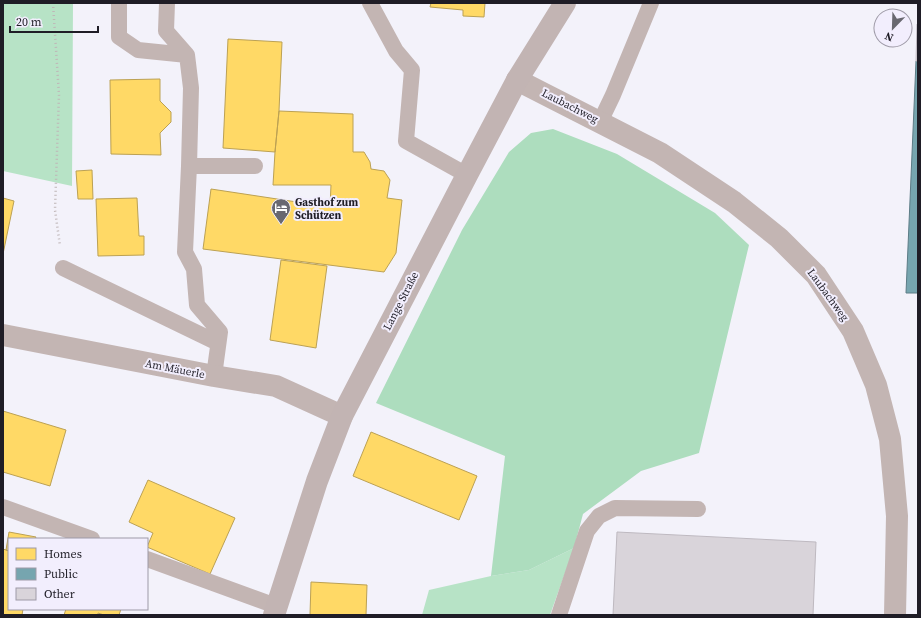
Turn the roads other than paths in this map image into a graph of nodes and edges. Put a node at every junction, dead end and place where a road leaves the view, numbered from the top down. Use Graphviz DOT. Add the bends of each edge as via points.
graph roads {
  1 [pos="119,3"];
  2 [pos="167,3"];
  3 [pos="370,3"];
  4 [pos="565,3"];
  5 [pos="651,3"];
  6 [pos="187,55"];
  7 [pos="518,80"];
  8 [pos="600,122"];
  9 [pos="189,166"];
  10 [pos="254,166"];
  11 [pos="466,175"];
  12 [pos="63,268"];
  13 [pos="3,335"];
  14 [pos="218,343"];
  15 [pos="214,376"];
  16 [pos="342,416"];
  17 [pos="3,507"];
  18 [pos="698,509"];
  19 [pos="89,538"];
  20 [pos="148,559"];
  21 [pos="275,610"];
  22 [pos="559,615"];
  23 [pos="895,615"];
  1 -- 6 [label="lane" via="119,38 138,50"];
  2 -- 6 [label="lane" via="166,31"];
  3 -- 11 [label="lane" via="396,51 412,70 406,141"];
  4 -- 7 [label="street, Lange Straße"];
  5 -- 8 [label="lane"];
  6 -- 9 [label="lane" via="191,88"];
  7 -- 8 [label="street, Laubachweg"];
  7 -- 11 [label="street, Lange Straße"];
  8 -- 23 [label="street, Laubachweg" via="667,157 734,202 779,238 816,275 853,331 876,385 890,439 897,516"];
  9 -- 10 [label="lane"];
  9 -- 14 [label="lane" via="185,252 194,269 197,305 220,332"];
  11 -- 16 [label="street, Lange Straße"];
  12 -- 14 [label="lane"];
  13 -- 15 [label="street, Am Mäuerle"];
  14 -- 15 [label="lane"];
  15 -- 16 [label="street, Am Mäuerle" via="276,386"];
  16 -- 21 [label="street, Lange Straße" via="317,481"];
  17 -- 19 [label="lane"];
  18 -- 22 [label="lane" via="615,508 599,516 587,531"];
  20 -- 21 [label="lane"];
}
